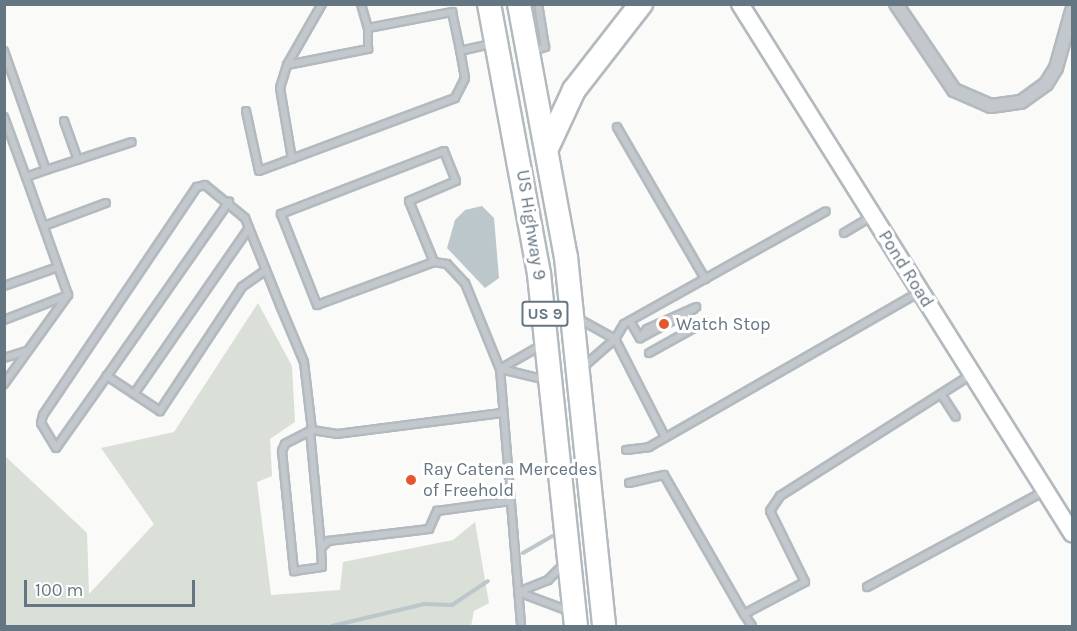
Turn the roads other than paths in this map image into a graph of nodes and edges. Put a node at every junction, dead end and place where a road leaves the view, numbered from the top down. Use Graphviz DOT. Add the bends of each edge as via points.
graph roads {
  1 [pos="322,4"];
  2 [pos="361,4"];
  3 [pos="450,4"];
  4 [pos="489,4"];
  5 [pos="740,4"];
  6 [pos="896,4"];
  7 [pos="526,5"];
  8 [pos="633,8"];
  9 [pos="1072,11"];
  10 [pos="452,12"];
  11 [pos="368,28"];
  12 [pos="498,43"];
  13 [pos="4,51"];
  14 [pos="460,51"];
  15 [pos="287,65"];
  16 [pos="246,111"];
  17 [pos="4,117"];
  18 [pos="64,121"];
  19 [pos="617,127"];
  20 [pos="132,142"];
  21 [pos="547,147"];
  22 [pos="292,159"];
  23 [pos="78,160"];
  24 [pos="46,170"];
  25 [pos="26,177"];
  26 [pos="229,202"];
  27 [pos="106,203"];
  28 [pos="826,211"];
  29 [pos="873,216"];
  30 [pos="44,226"];
  31 [pos="249,228"];
  32 [pos="844,233"];
  33 [pos="434,262"];
  34 [pos="58,267"];
  35 [pos="266,270"];
  36 [pos="705,279"];
  37 [pos="4,286"];
  38 [pos="921,292"];
  39 [pos="68,295"];
  40 [pos="574,316"];
  41 [pos="4,320"];
  42 [pos="630,321"];
  43 [pos="705,322"];
  44 [pos="615,339"];
  45 [pos="640,339"];
  46 [pos="548,341"];
  47 [pos="28,351"];
  48 [pos="649,353"];
  49 [pos="4,358"];
  50 [pos="500,369"];
  51 [pos="579,370"];
  52 [pos="973,374"];
  53 [pos="107,376"];
  54 [pos="552,383"];
  55 [pos="4,384"];
  56 [pos="134,394"];
  57 [pos="941,394"];
  58 [pos="501,413"];
  59 [pos="956,417"];
  60 [pos="311,431"];
  61 [pos="665,437"];
  62 [pos="626,450"];
  63 [pos="629,483"];
  64 [pos="1046,490"];
  65 [pos="510,501"];
  66 [pos="1072,533"];
  67 [pos="321,548"];
  68 [pos="569,559"];
  69 [pos="867,587"];
  70 [pos="518,592"];
  71 [pos="744,614"];
  72 [pos="575,620"];
  73 [pos="521,627"];
  74 [pos="604,627"];
  75 [pos="752,627"];
  1 -- 15 [label="lane"];
  2 -- 11 [label="lane"];
  3 -- 10 [label="lane"];
  4 -- 12 [label="highway, US Highway 9 / US 9"];
  5 -- 29 [label="street, Pond Road"];
  6 -- 9 [label="street" via="954,90 991,106 1021,102 1046,84 1056,68"];
  7 -- 21 [label="highway, US Highway 9 / US 9" via="530,53"];
  8 -- 21 [label="highway" via="567,100"];
  10 -- 11 [label="lane"];
  10 -- 14 [label="lane"];
  11 -- 15 [label="lane" via="368,49"];
  12 -- 14 [label="lane"];
  12 -- 46 [label="highway, US Highway 9 / US 9" via="528,196"];
  13 -- 24 [label="lane"];
  14 -- 22 [label="lane" via="465,78 455,98"];
  15 -- 22 [label="lane" via="280,88"];
  16 -- 22 [label="lane" via="259,171"];
  17 -- 25 [label="lane"];
  18 -- 23 [label="lane"];
  19 -- 36 [label="lane"];
  20 -- 23 [label="lane"];
  21 -- 40 [label="highway, US Highway 9 / US 9"];
  23 -- 24 [label="lane"];
  24 -- 25 [label="lane"];
  25 -- 30 [label="lane"];
  26 -- 31 [label="lane"];
  26 -- 53 [label="lane"];
  26 -- 53 [label="lane" via="205,185 197,187 43,415 41,423 56,448"];
  27 -- 30 [label="lane"];
  28 -- 36 [label="lane"];
  29 -- 32 [label="lane"];
  29 -- 38 [label="street, Pond Road"];
  30 -- 34 [label="lane"];
  31 -- 35 [label="lane"];
  31 -- 56 [label="lane"];
  33 -- 33 [label="lane" via="317,305 281,214 444,151 456,181 409,201"];
  33 -- 50 [label="lane" via="447,264 465,283"];
  34 -- 37 [label="lane"];
  34 -- 39 [label="lane"];
  35 -- 56 [label="lane" via="242,287 160,411"];
  35 -- 60 [label="lane" via="304,362"];
  36 -- 42 [label="lane"];
  38 -- 52 [label="street, Pond Road"];
  38 -- 61 [label="lane"];
  39 -- 41 [label="lane"];
  39 -- 47 [label="lane"];
  40 -- 44 [label="lane"];
  40 -- 51 [label="highway, US Highway 9 / US 9"];
  42 -- 44 [label="lane"];
  42 -- 45 [label="lane"];
  43 -- 48 [label="lane"];
  44 -- 51 [label="lane"];
  44 -- 61 [label="lane"];
  45 -- 45 [label="lane" via="667,328 696,307 647,329"];
  46 -- 50 [label="lane"];
  46 -- 54 [label="highway, US Highway 9 / US 9"];
  47 -- 49 [label="lane"];
  47 -- 55 [label="lane"];
  50 -- 54 [label="lane" via="530,372"];
  50 -- 58 [label="lane"];
  51 -- 74 [label="highway, US Highway 9 / US 9"];
  52 -- 57 [label="lane"];
  52 -- 64 [label="street, Pond Road"];
  53 -- 56 [label="lane"];
  54 -- 68 [label="highway, US Highway 9 / US 9"];
  57 -- 59 [label="lane"];
  57 -- 71 [label="lane" via="780,496 770,511 804,582"];
  58 -- 60 [label="lane" via="337,434"];
  58 -- 65 [label="lane"];
  60 -- 67 [label="lane"];
  60 -- 67 [label="lane" via="285,444 282,451 294,571 322,567"];
  61 -- 62 [label="lane"];
  63 -- 71 [label="lane" via="664,475"];
  64 -- 66 [label="street, Pond Road"];
  64 -- 69 [label="lane"];
  65 -- 67 [label="lane" via="446,508 437,511 429,529 328,541"];
  65 -- 70 [label="lane"];
  68 -- 70 [label="lane" via="548,580"];
  68 -- 72 [label="highway, US Highway 9 / US 9"];
  70 -- 72 [label="lane"];
  70 -- 73 [label="lane"];
  71 -- 75 [label="lane"];
}
